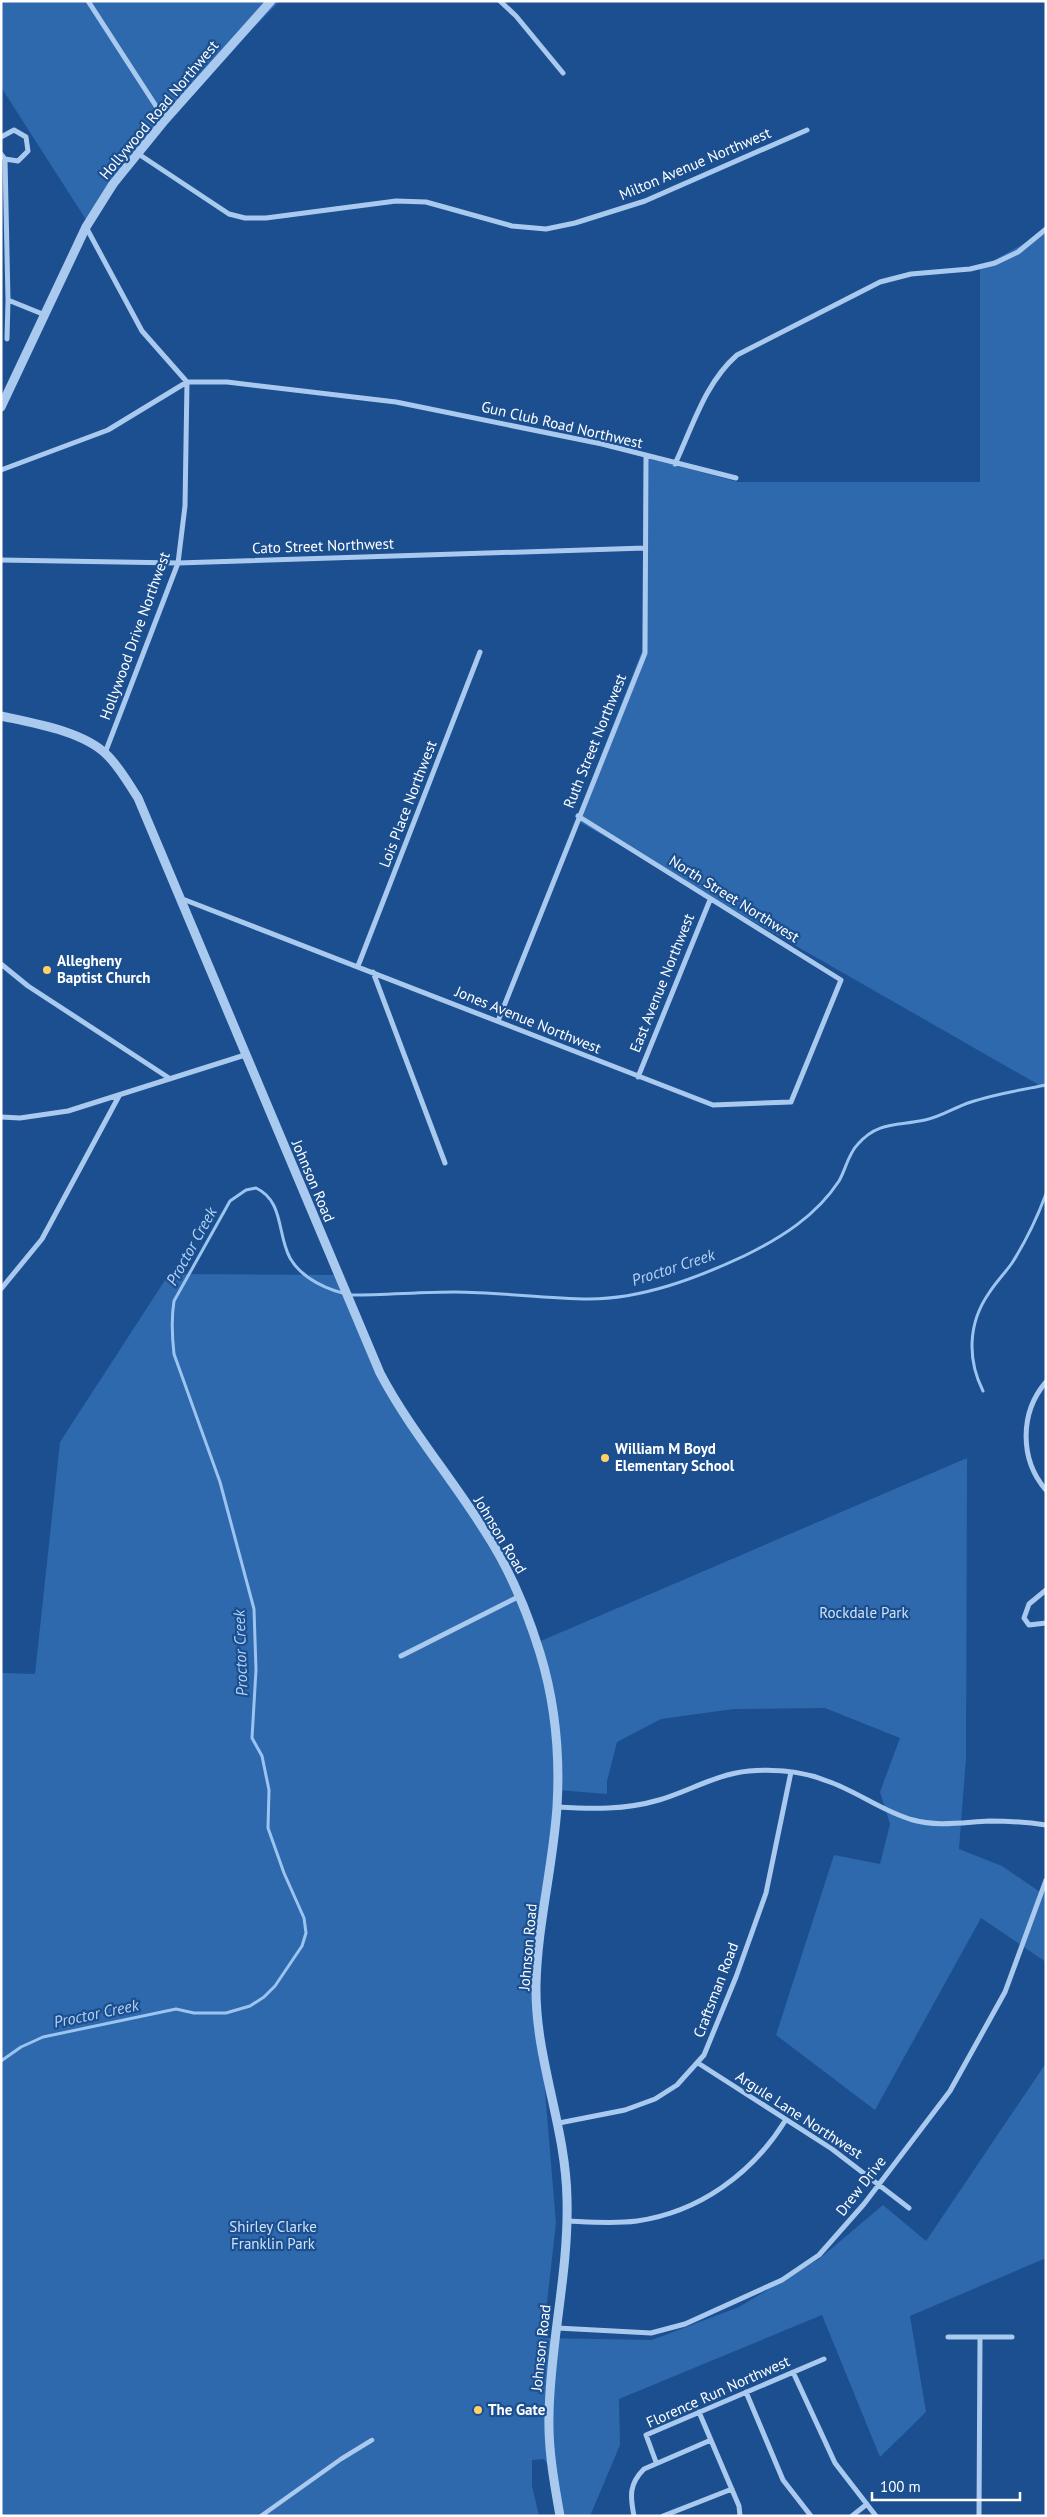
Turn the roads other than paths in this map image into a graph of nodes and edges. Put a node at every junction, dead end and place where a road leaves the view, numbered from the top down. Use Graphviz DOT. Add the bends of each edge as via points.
graph roads {
  1 [pos="88,1"];
  2 [pos="271,1"];
  3 [pos="500,1"];
  4 [pos="563,73"];
  5 [pos="165,120"];
  6 [pos="807,130"];
  7 [pos="1,136"];
  8 [pos="137,153"];
  9 [pos="1,154"];
  10 [pos="5,160"];
  11 [pos="86,227"];
  12 [pos="1046,229"];
  13 [pos="8,300"];
  14 [pos="44,315"];
  15 [pos="7,339"];
  16 [pos="187,382"];
  17 [pos="1,407"];
  18 [pos="646,457"];
  19 [pos="676,464"];
  20 [pos="1,470"];
  21 [pos="736,478"];
  22 [pos="645,548"];
  23 [pos="1,560"];
  24 [pos="178,563"];
  25 [pos="480,652"];
  26 [pos="1,716"];
  27 [pos="105,753"];
  28 [pos="578,816"];
  29 [pos="180,897"];
  30 [pos="710,900"];
  31 [pos="1,964"];
  32 [pos="358,966"];
  33 [pos="374,972"];
  34 [pos="824,1020"];
  35 [pos="498,1021"];
  36 [pos="245,1055"];
  37 [pos="638,1077"];
  38 [pos="169,1078"];
  39 [pos="119,1096"];
  40 [pos="1,1117"];
  41 [pos="445,1163"];
  42 [pos="1,1289"];
  43 [pos="1046,1382"];
  44 [pos="1046,1490"];
  45 [pos="1046,1590"];
  46 [pos="520,1596"];
  47 [pos="1046,1623"];
  48 [pos="401,1656"];
  49 [pos="791,1772"];
  50 [pos="557,1807"];
  51 [pos="1046,1825"];
  52 [pos="1046,1880"];
  53 [pos="698,2063"];
  54 [pos="785,2121"];
  55 [pos="559,2123"];
  56 [pos="879,2184"];
  57 [pos="909,2208"];
  58 [pos="568,2221"];
  59 [pos="557,2328"];
  60 [pos="948,2337"];
  61 [pos="980,2338"];
  62 [pos="1012,2338"];
  63 [pos="824,2359"];
  64 [pos="793,2372"];
  65 [pos="746,2392"];
  66 [pos="699,2412"];
  67 [pos="372,2440"];
  68 [pos="711,2440"];
  69 [pos="656,2462"];
  70 [pos="732,2489"];
  71 [pos="867,2504"];
  72 [pos="261,2516"];
  73 [pos="560,2516"];
  74 [pos="634,2516"];
  75 [pos="662,2516"];
  76 [pos="740,2516"];
  77 [pos="811,2516"];
  78 [pos="852,2516"];
  79 [pos="876,2516"];
  80 [pos="979,2516"];
  1 -- 5 [label="street"];
  2 -- 5 [label="street, Hollywood Road Northwest"];
  3 -- 4 [label="street"];
  5 -- 8 [label="street, Hollywood Road Northwest"];
  6 -- 8 [label="street, Milton Avenue Northwest" via="645,201 546,229 512,226 426,202 396,201 245,218 229,214"];
  7 -- 10 [label="street" via="14,130 26,137 28,151 18,160"];
  8 -- 11 [label="street, Hollywood Road Northwest"];
  9 -- 10 [label="street"];
  10 -- 13 [label="street"];
  11 -- 14 [label="street, Hollywood Road Northwest"];
  11 -- 16 [label="street" via="142,331"];
  12 -- 19 [label="street" via="1018,252 995,263 970,269 911,274 880,282 737,356 712,383"];
  13 -- 14 [label="street"];
  13 -- 15 [label="street"];
  14 -- 17 [label="street, Hollywood Road Northwest"];
  16 -- 18 [label="street, Gun Club Road Northwest" via="227,382 396,402 602,444"];
  16 -- 20 [label="street" via="108,430"];
  16 -- 24 [label="street, Hollywood Drive Northwest" via="185,506"];
  18 -- 19 [label="street, Gun Club Road Northwest"];
  18 -- 22 [label="street, Ruth Street Northwest"];
  19 -- 21 [label="street, Gun Club Road Northwest"];
  22 -- 24 [label="street, Cato Street Northwest"];
  22 -- 28 [label="street, Ruth Street Northwest" via="645,653"];
  23 -- 24 [label="street, Cato Street Northwest"];
  24 -- 27 [label="street, Hollywood Drive Northwest"];
  25 -- 32 [label="street, Lois Place Northwest"];
  26 -- 27 [label="street, Johnson Road" via="52,728 80,738"];
  27 -- 29 [label="street, Johnson Road" via="138,798"];
  28 -- 30 [label="street, North Street Northwest"];
  28 -- 35 [label="street, Ruth Street Northwest"];
  29 -- 32 [label="street, Jones Avenue Northwest"];
  29 -- 36 [label="street, Johnson Road"];
  30 -- 34 [label="street, North Street Northwest" via="841,980"];
  30 -- 37 [label="street, East Avenue Northwest"];
  31 -- 38 [label="street" via="28,986"];
  32 -- 33 [label="street, Jones Avenue Northwest"];
  33 -- 35 [label="street, Jones Avenue Northwest"];
  33 -- 41 [label="street"];
  34 -- 37 [label="street, Jones Avenue Northwest" via="791,1102 713,1105"];
  35 -- 37 [label="street, Jones Avenue Northwest"];
  36 -- 38 [label="street"];
  36 -- 46 [label="street, Johnson Road" via="380,1373 411,1427 486,1532"];
  38 -- 39 [label="street"];
  39 -- 40 [label="street" via="68,1111 20,1118"];
  39 -- 42 [label="street" via="42,1239"];
  43 -- 44 [label="street" via="1030,1405 1026,1428 1026,1447"];
  45 -- 47 [label="street" via="1029,1604 1024,1618 1030,1625"];
  46 -- 48 [label="street"];
  46 -- 50 [label="street, Johnson Road" via="541,1655 551,1702 557,1757"];
  49 -- 50 [label="street" via="749,1771 722,1776 661,1800 632,1807"];
  49 -- 51 [label="street" via="828,1781 914,1821 1001,1821"];
  49 -- 53 [label="street, Craftsman Road" via="766,1893 710,2042"];
  50 -- 55 [label="street, Johnson Road" via="536,1988 540,2038"];
  52 -- 56 [label="street, Drew Drive" via="1005,1992 950,2091"];
  53 -- 54 [label="street, Argule Lane Northwest"];
  53 -- 55 [label="street, Craftsman Road" via="677,2085 647,2103"];
  54 -- 56 [label="street, Argule Lane Northwest" via="832,2149"];
  54 -- 58 [label="street" via="749,2166 699,2201 669,2213 635,2221"];
  55 -- 58 [label="street, Johnson Road" via="566,2170"];
  56 -- 57 [label="street, Argule Lane Northwest"];
  56 -- 59 [label="street, Drew Drive" via="819,2255 782,2280 685,2324 651,2333"];
  58 -- 59 [label="street, Johnson Road"];
  59 -- 73 [label="street, Johnson Road" via="548,2414 551,2470"];
  60 -- 61 [label="street"];
  61 -- 62 [label="street"];
  61 -- 80 [label="street"];
  63 -- 64 [label="street, Florence Run Northwest"];
  64 -- 65 [label="street, Florence Run Northwest"];
  64 -- 71 [label="street" via="826,2446"];
  65 -- 66 [label="street, Florence Run Northwest"];
  65 -- 77 [label="street" via="783,2480"];
  66 -- 68 [label="street"];
  66 -- 69 [label="street, Florence Run Northwest" via="646,2435"];
  67 -- 72 [label="street"];
  68 -- 69 [label="street"];
  68 -- 70 [label="street"];
  69 -- 74 [label="street" via="636,2477 630,2490"];
  70 -- 75 [label="street"];
  70 -- 76 [label="street"];
  71 -- 78 [label="street"];
  71 -- 79 [label="street"];
}
